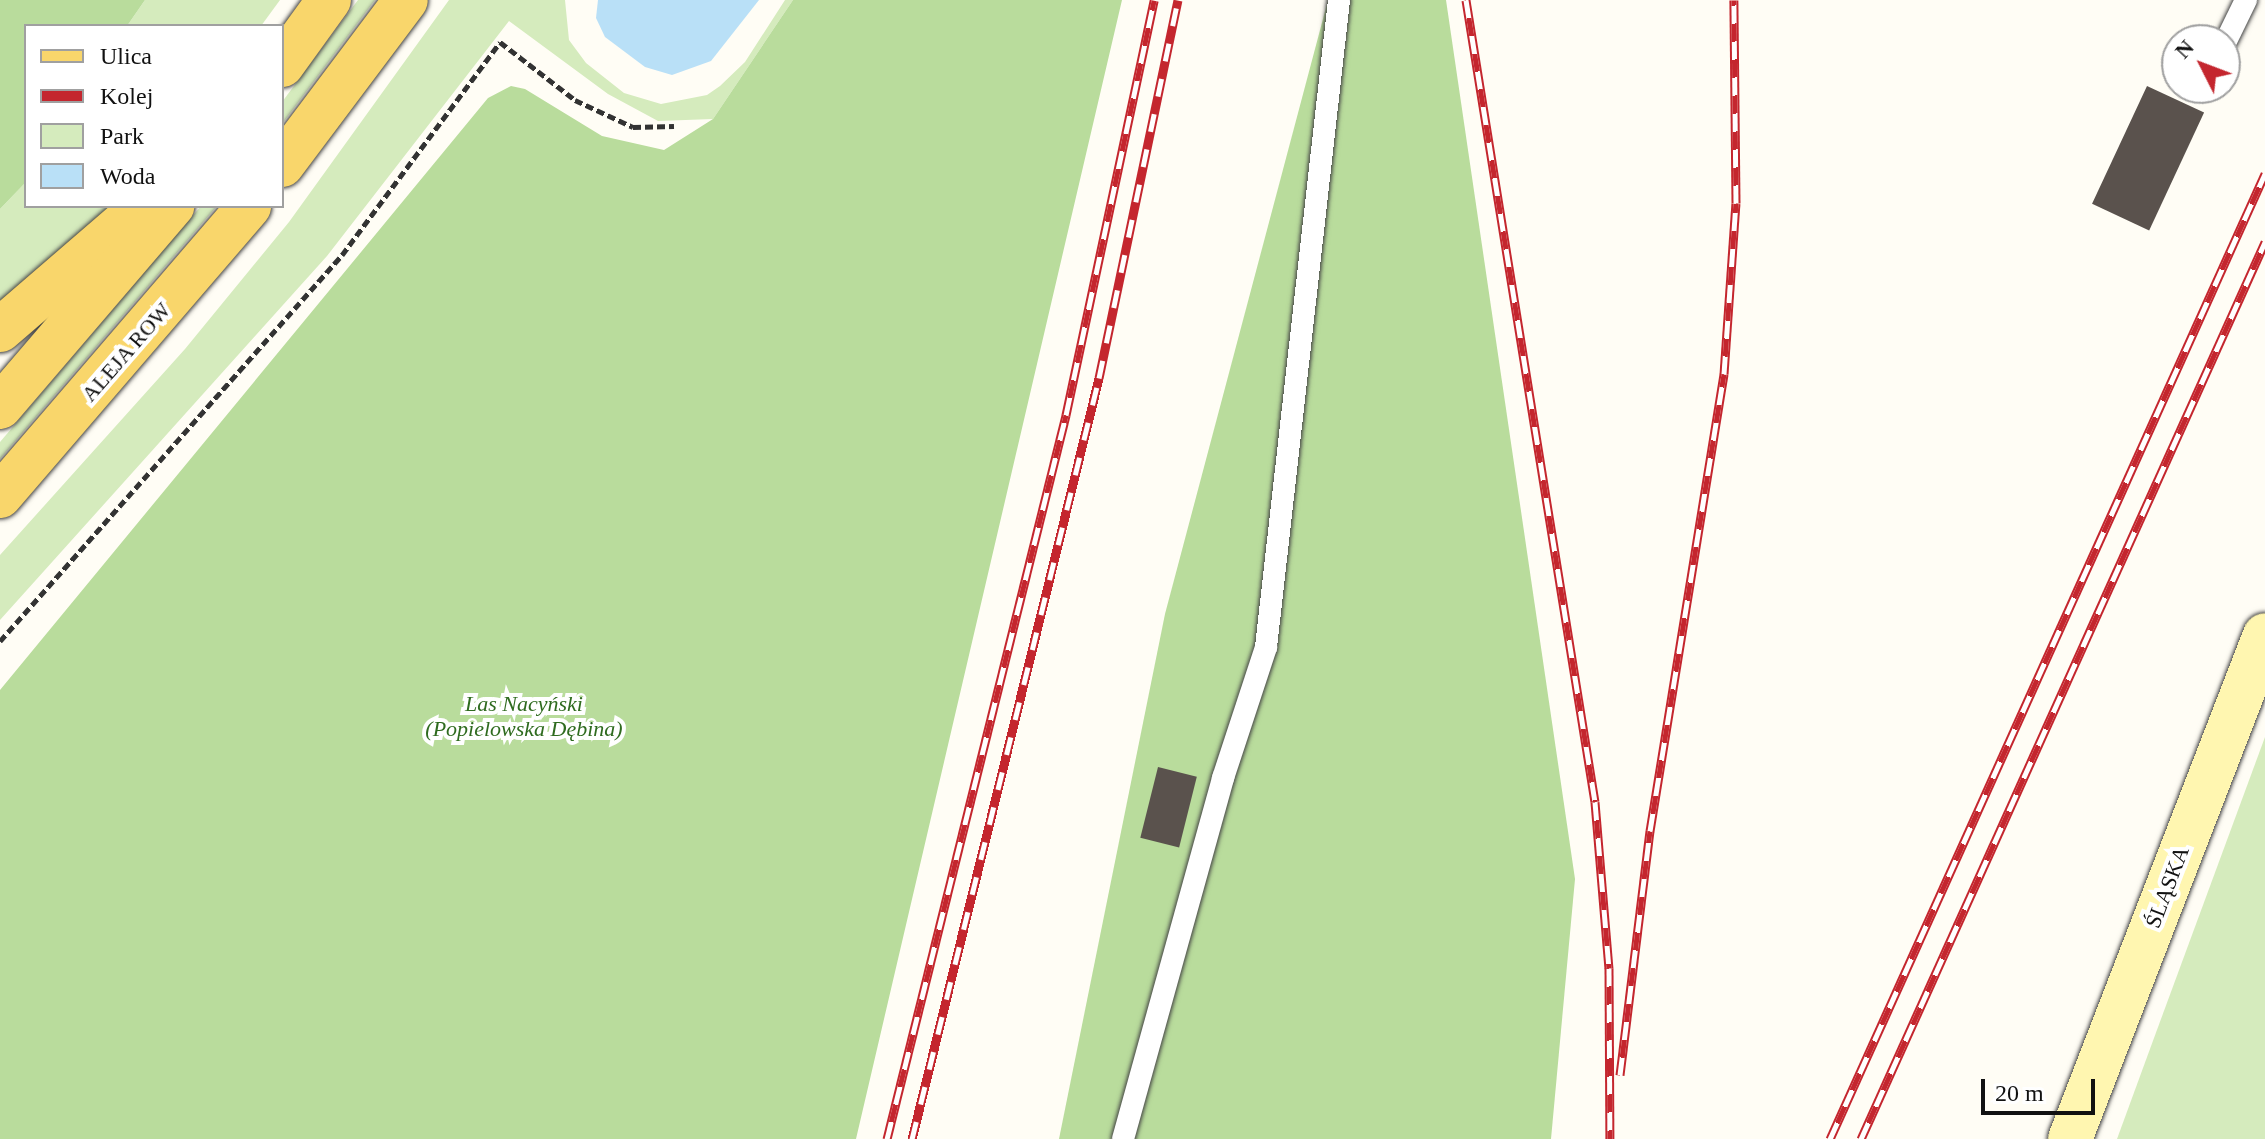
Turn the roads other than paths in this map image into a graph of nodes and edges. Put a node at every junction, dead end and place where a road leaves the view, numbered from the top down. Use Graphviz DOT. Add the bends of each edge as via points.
graph roads {
  1 [pos="329,0"];
  2 [pos="406,0"];
  3 [pos="1339,0"];
  4 [pos="2246,0"];
  5 [pos="2234,24"];
  6 [pos="284,62"];
  7 [pos="284,162"];
  8 [pos="142,208"];
  9 [pos="170,208"];
  10 [pos="247,208"];
  11 [pos="0,330"];
  12 [pos="0,407"];
  13 [pos="0,496"];
  14 [pos="2265,635"];
  15 [pos="1123,1139"];
  16 [pos="2070,1139"];
  1 -- 6 [label="main road"];
  2 -- 7 [label="main road"];
  3 -- 15 [label="lane" via="1266,647 1214,807"];
  4 -- 5 [label="lane"];
  8 -- 11 [label="main road"];
  9 -- 12 [label="main road"];
  10 -- 13 [label="main road, ALEJA ROW"];
  14 -- 16 [label="street, ŚLĄSKA"];
}
